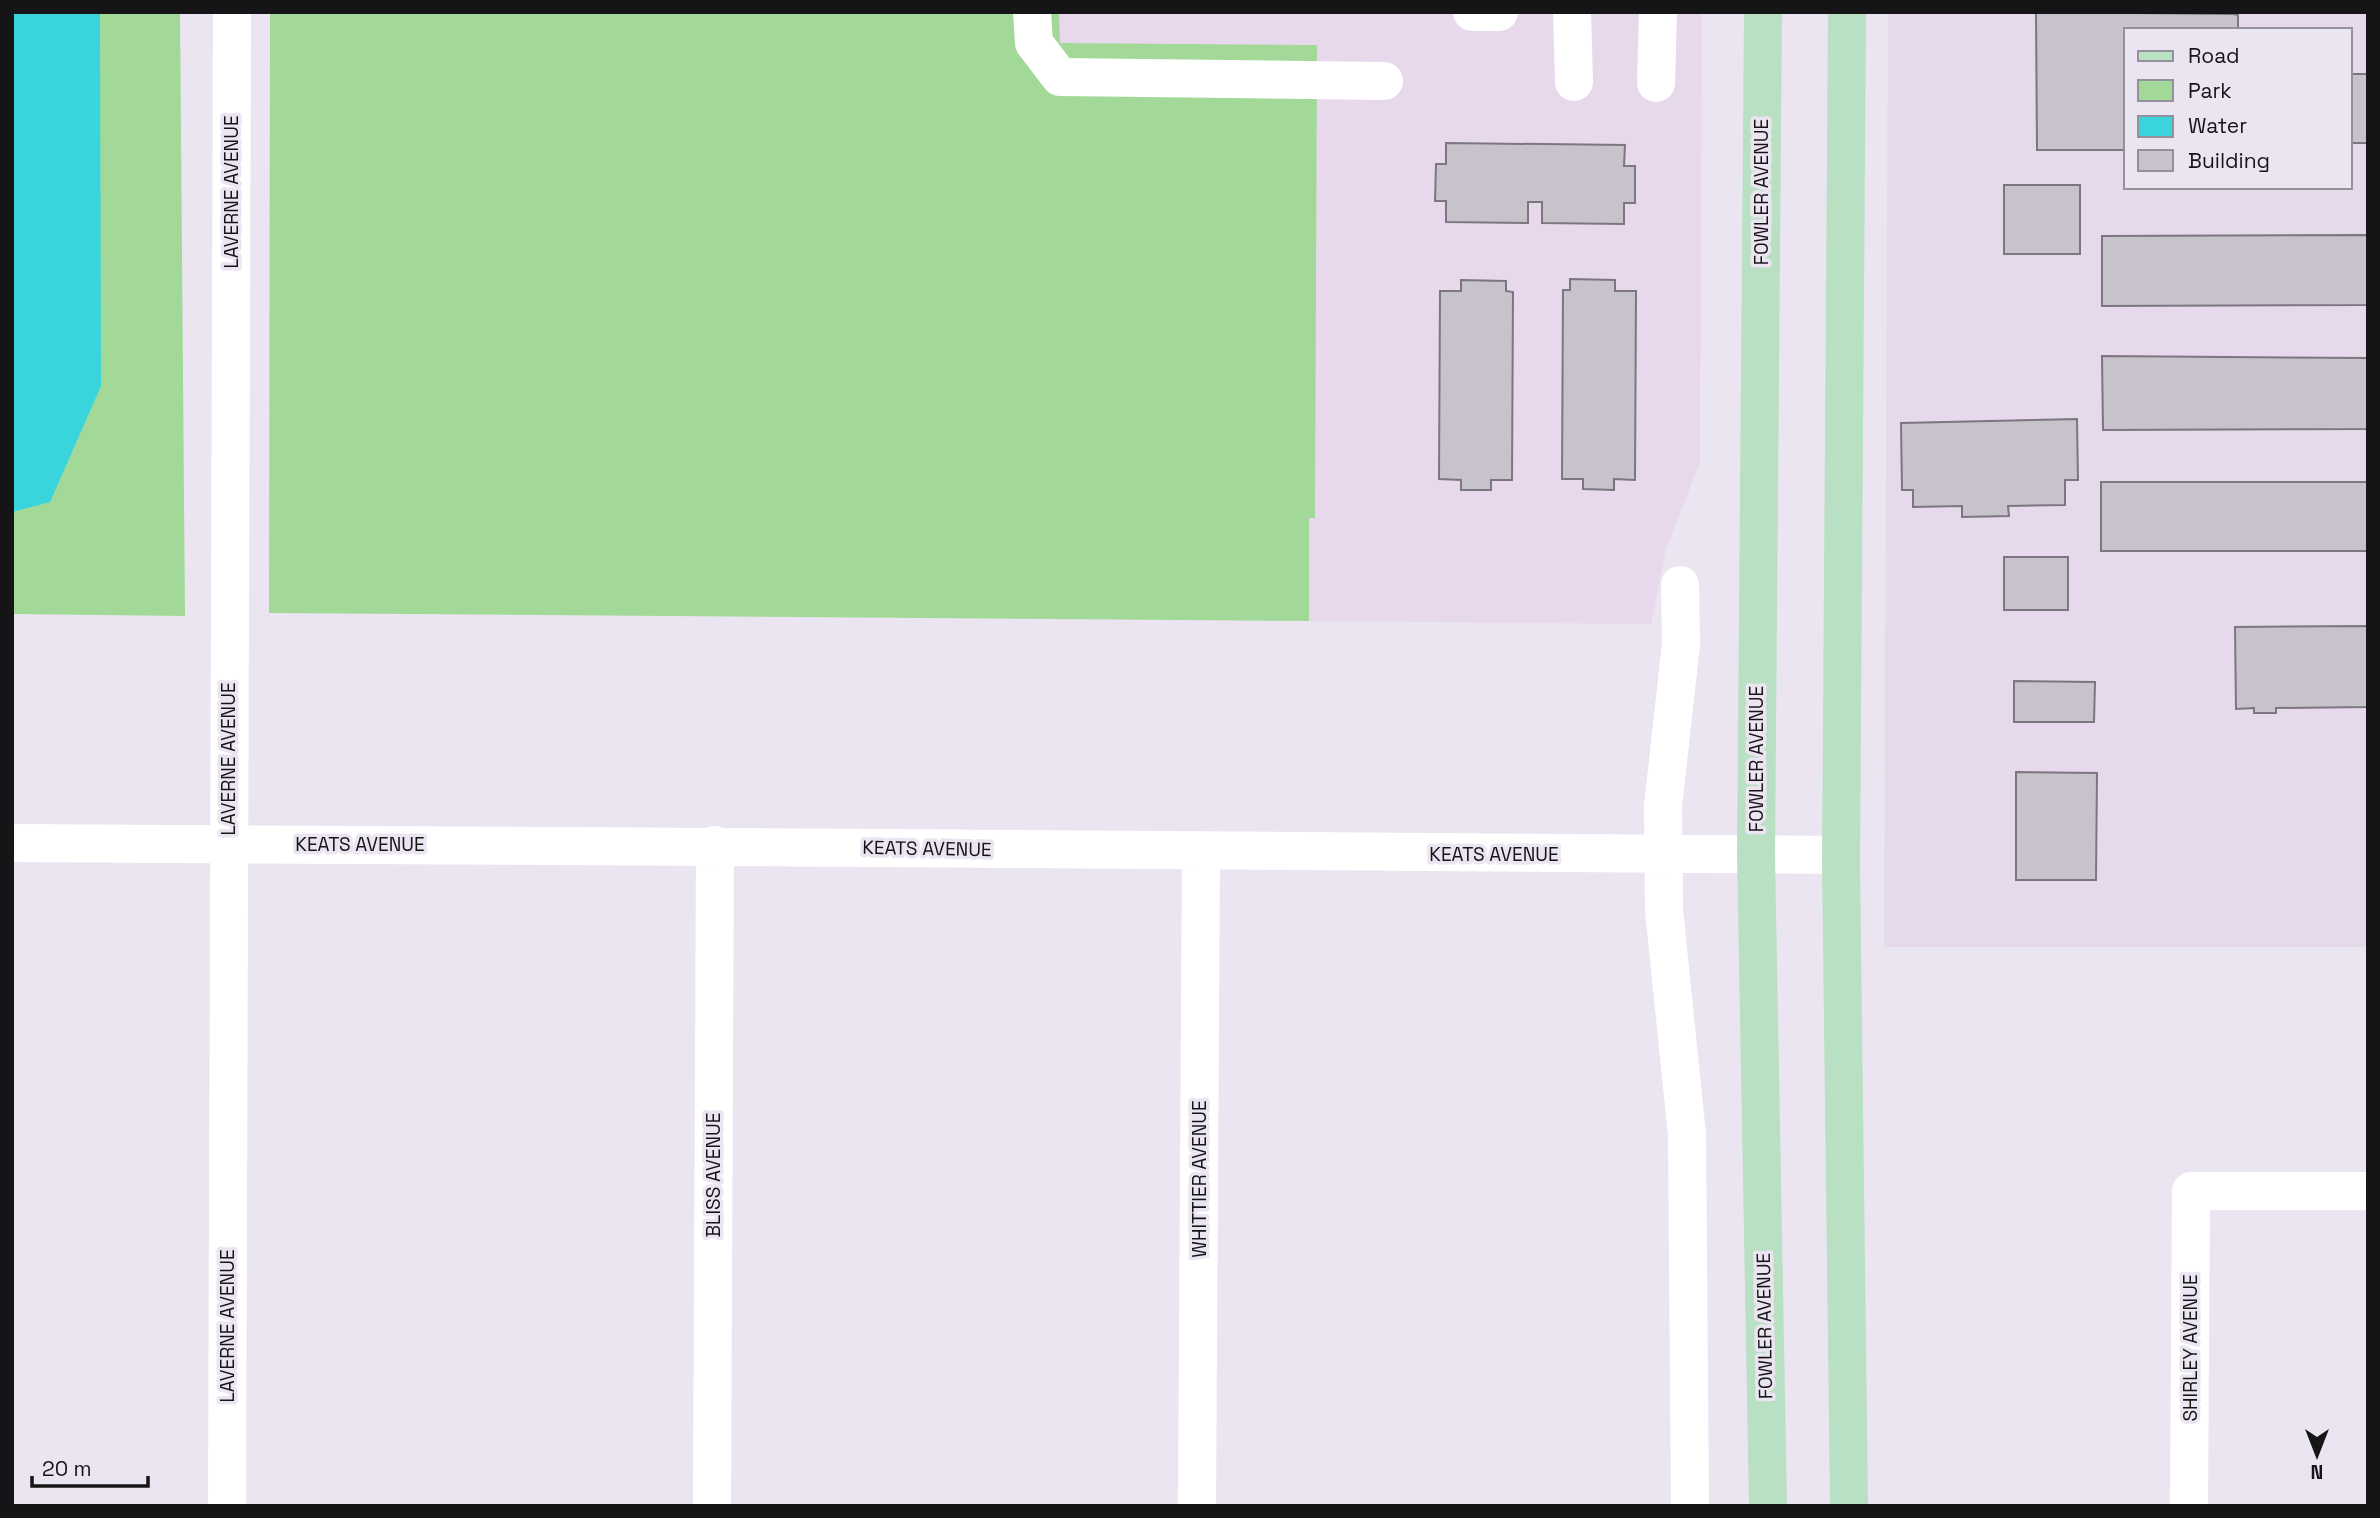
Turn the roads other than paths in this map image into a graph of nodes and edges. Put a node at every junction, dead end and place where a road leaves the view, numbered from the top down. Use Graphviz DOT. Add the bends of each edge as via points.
graph roads {
  1 [pos="232,12"];
  2 [pos="1032,12"];
  3 [pos="1472,12"];
  4 [pos="1499,12"];
  5 [pos="1572,12"];
  6 [pos="1658,12"];
  7 [pos="1763,12"];
  8 [pos="1847,12"];
  9 [pos="1384,80"];
  10 [pos="1574,82"];
  11 [pos="1656,83"];
  12 [pos="1679,585"];
  13 [pos="12,843"];
  14 [pos="228,844"];
  15 [pos="715,845"];
  16 [pos="1201,852"];
  17 [pos="1664,855"];
  18 [pos="1756,855"];
  19 [pos="1841,855"];
  20 [pos="2368,1191"];
  21 [pos="227,1506"];
  22 [pos="712,1506"];
  23 [pos="1197,1506"];
  24 [pos="1690,1506"];
  25 [pos="1768,1506"];
  26 [pos="1849,1506"];
  27 [pos="2189,1506"];
  1 -- 14 [label="street, LAVERNE AVENUE"];
  2 -- 9 [label="street" via="1034,43 1060,77"];
  3 -- 4 [label="street"];
  5 -- 10 [label="street"];
  6 -- 11 [label="street"];
  7 -- 18 [label="main road, FOWLER AVENUE"];
  8 -- 19 [label="main road"];
  12 -- 17 [label="street" via="1681,644 1663,806"];
  13 -- 14 [label="street, KEATS AVENUE"];
  14 -- 15 [label="street, KEATS AVENUE"];
  14 -- 21 [label="street, LAVERNE AVENUE"];
  15 -- 16 [label="street, KEATS AVENUE"];
  15 -- 22 [label="street, BLISS AVENUE"];
  16 -- 17 [label="street, KEATS AVENUE"];
  16 -- 23 [label="street, WHITTIER AVENUE"];
  17 -- 18 [label="street, KEATS AVENUE"];
  17 -- 24 [label="street" via="1664,910 1687,1135"];
  18 -- 19 [label="street, KEATS AVENUE"];
  18 -- 25 [label="main road, FOWLER AVENUE"];
  19 -- 26 [label="main road"];
  20 -- 27 [label="street, SHIRLEY AVENUE" via="2191,1191"];
}
